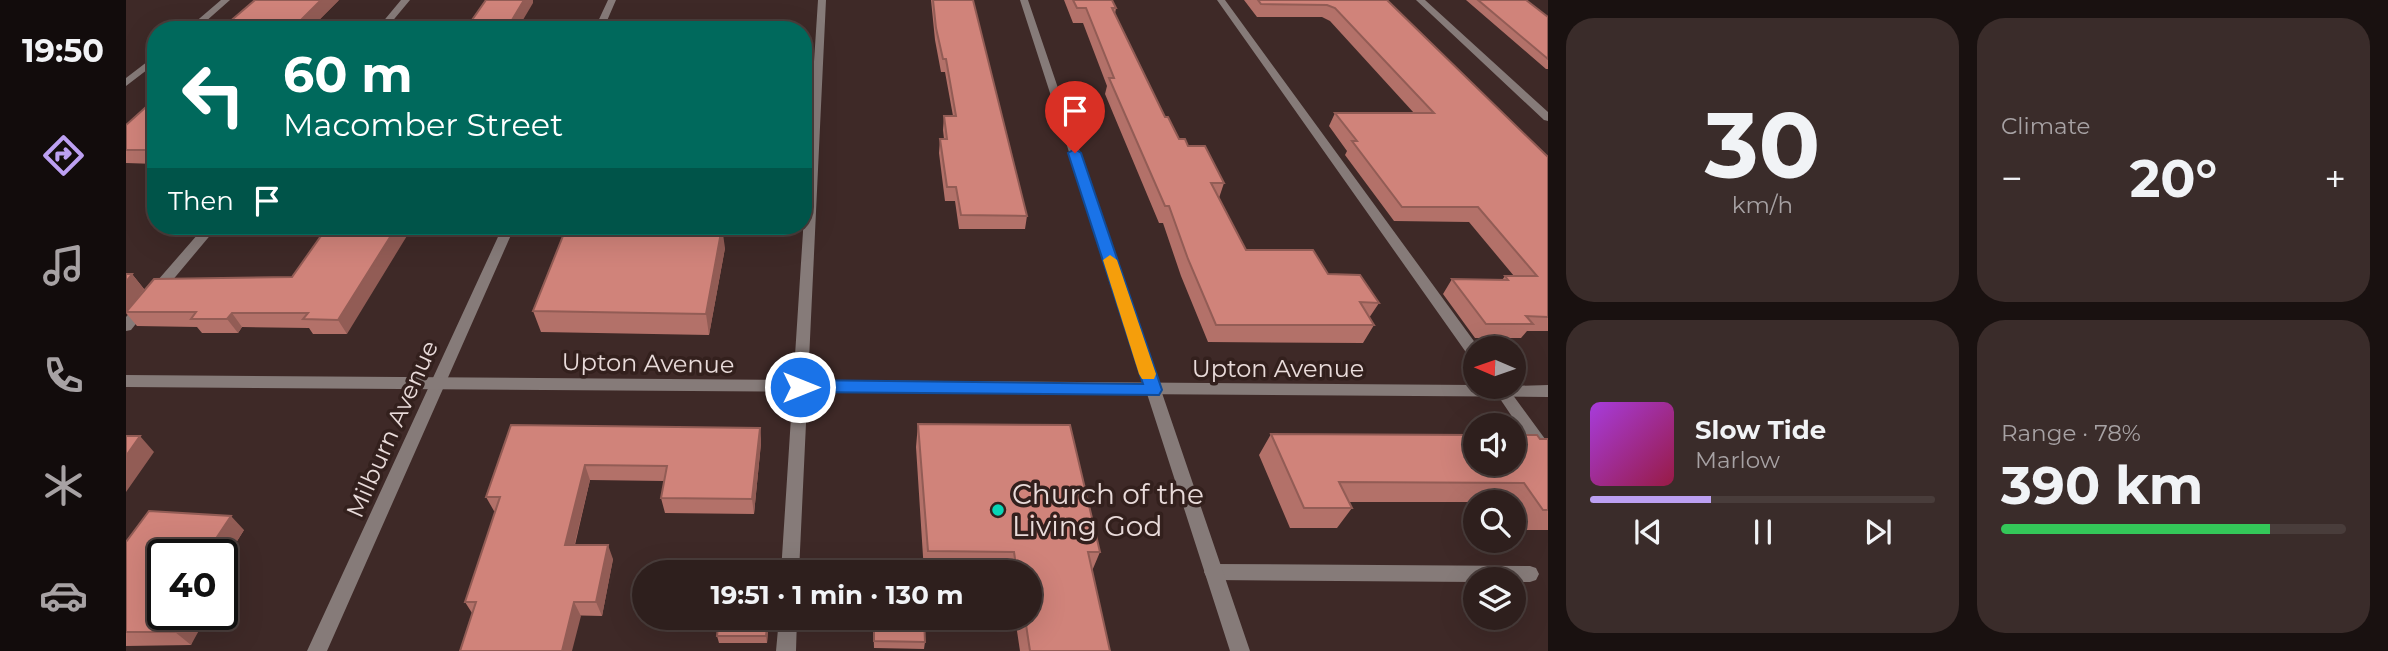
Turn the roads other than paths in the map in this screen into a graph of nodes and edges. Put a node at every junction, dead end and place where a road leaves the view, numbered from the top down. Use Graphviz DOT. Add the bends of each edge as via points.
graph roads {
  1 [pos="226,0"];
  2 [pos="406,0"];
  3 [pos="612,0"];
  4 [pos="822,0"];
  5 [pos="1024,0"];
  6 [pos="1221,0"];
  7 [pos="1420,0"];
  8 [pos="201,21"];
  9 [pos="388,21"];
  10 [pos="602,21"];
  11 [pos="147,66"];
  12 [pos="126,83"];
  13 [pos="1548,118"];
  14 [pos="812,176"];
  15 [pos="204,235"];
  16 [pos="505,235"];
  17 [pos="809,235"];
  18 [pos="126,326"];
  19 [pos="1463,337"];
  20 [pos="126,382"];
  21 [pos="438,384"];
  22 [pos="800,387"];
  23 [pos="1463,389"];
  24 [pos="1153,390"];
  25 [pos="1526,390"];
  26 [pos="1548,391"];
  27 [pos="1508,399"];
  28 [pos="1548,456"];
  29 [pos="791,560"];
  30 [pos="1213,572"];
  31 [pos="1530,574"];
  32 [pos="787,630"];
  33 [pos="317,651"];
  34 [pos="786,651"];
  35 [pos="1240,651"];
  1 -- 8 [label="street"];
  2 -- 9 [label="street"];
  3 -- 10 [label="street"];
  4 -- 14 [label="street"];
  5 -- 24 [label="street"];
  6 -- 19 [label="street"];
  7 -- 13 [label="street"];
  11 -- 12 [label="street"];
  15 -- 18 [label="street"];
  16 -- 21 [label="street, Milburn Avenue"];
  17 -- 22 [label="street"];
  20 -- 21 [label="street, Upton Avenue"];
  21 -- 22 [label="street, Upton Avenue"];
  21 -- 33 [label="street, Milburn Avenue"];
  22 -- 24 [label="street, Upton Avenue"];
  22 -- 29 [label="street"];
  23 -- 24 [label="street, Upton Avenue"];
  24 -- 30 [label="street"];
  25 -- 26 [label="street, Upton Avenue"];
  27 -- 28 [label="street"];
  30 -- 31 [label="street"];
  30 -- 35 [label="street"];
  32 -- 34 [label="street"];
}
